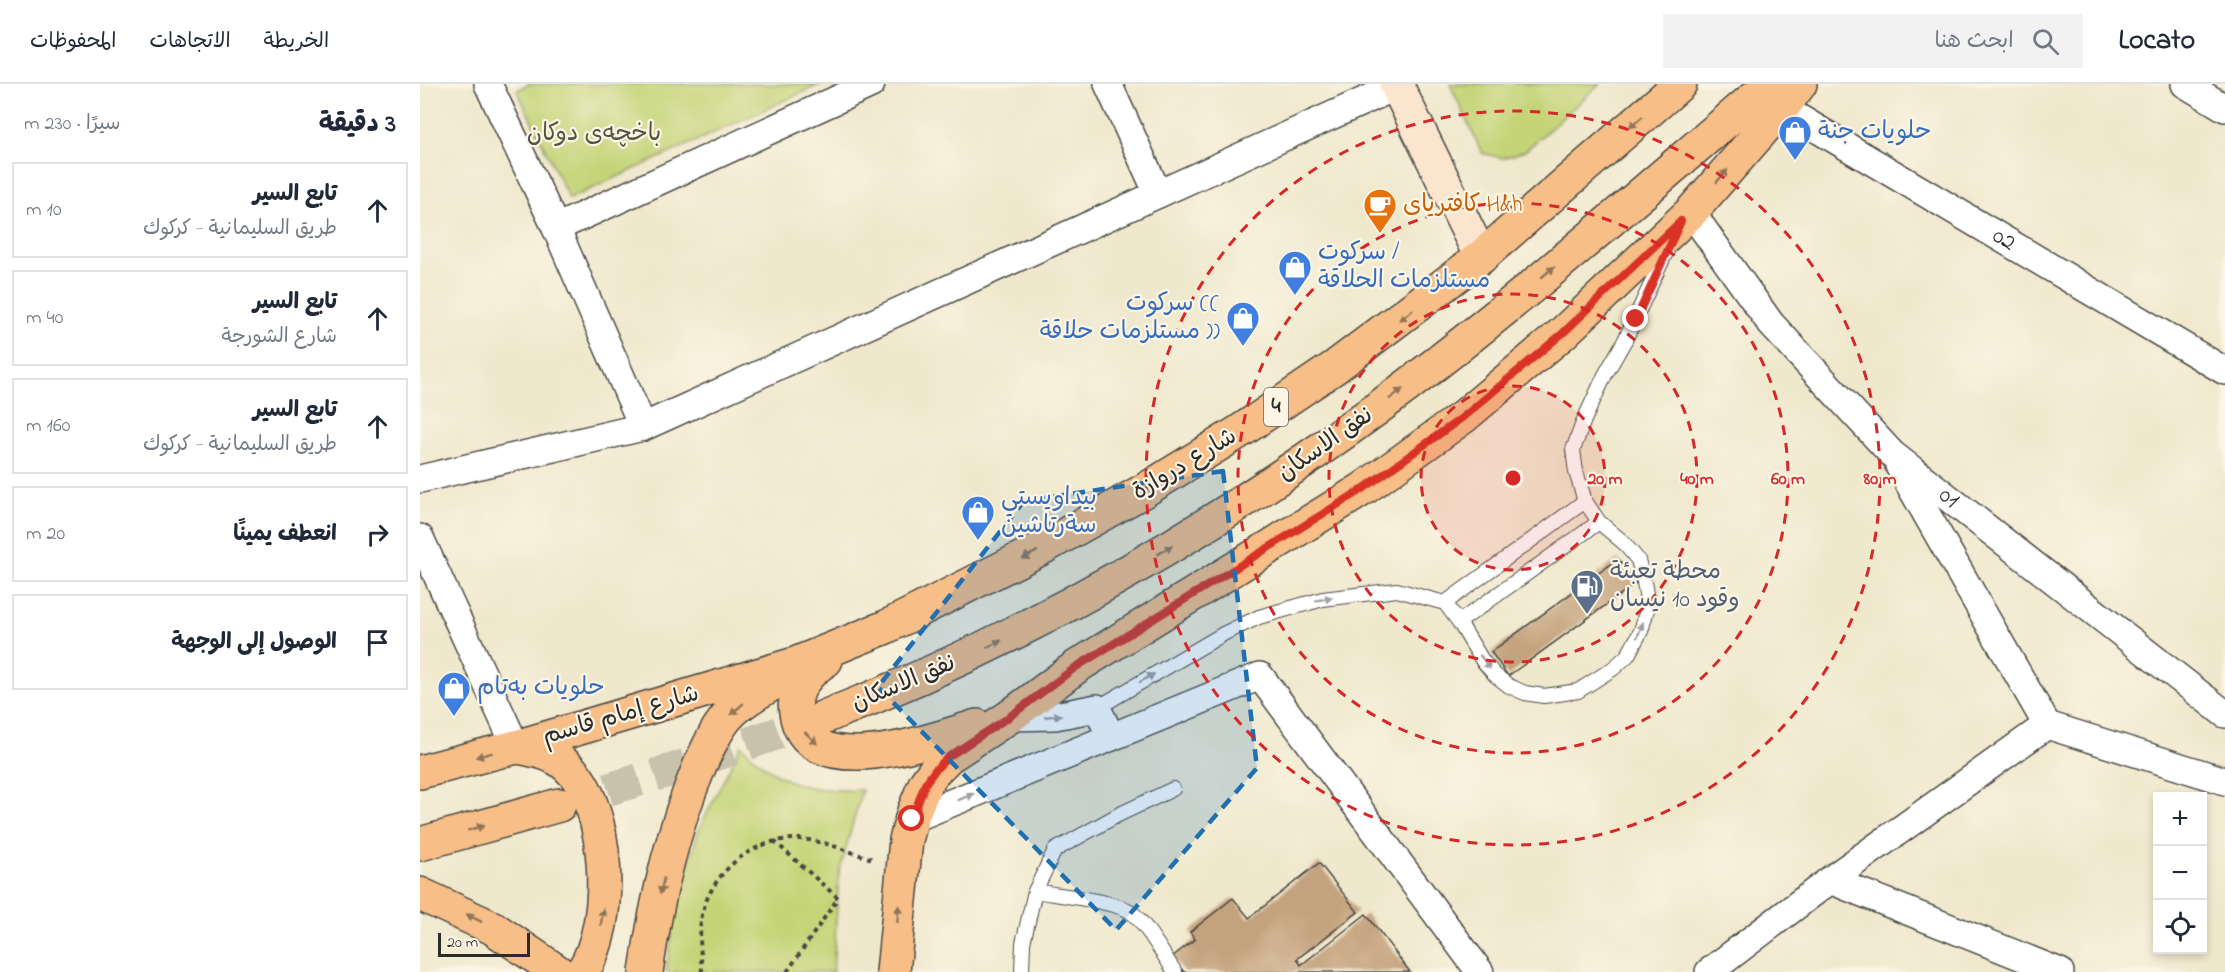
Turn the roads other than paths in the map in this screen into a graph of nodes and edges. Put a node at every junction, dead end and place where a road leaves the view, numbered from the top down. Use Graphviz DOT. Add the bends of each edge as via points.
graph roads {
  1 [pos="488,84"];
  2 [pos="871,84"];
  3 [pos="1108,84"];
  4 [pos="1680,84"];
  5 [pos="2185,84"];
  6 [pos="1396,85"];
  7 [pos="1784,92"];
  8 [pos="2225,108"];
  9 [pos="1158,194"];
  10 [pos="1686,216"];
  11 [pos="556,228"];
  12 [pos="1481,257"];
  13 [pos="2225,371"];
  14 [pos="643,427"];
  15 [pos="1892,454"];
  16 [pos="420,479"];
  17 [pos="1585,501"];
  18 [pos="1599,522"];
  19 [pos="420,538"];
  20 [pos="1445,603"];
  21 [pos="1459,622"];
  22 [pos="885,627"];
  23 [pos="821,654"];
  24 [pos="1097,708"];
  25 [pos="2225,714"];
  26 [pos="824,717"];
  27 [pos="1009,717"];
  28 [pos="2047,724"];
  29 [pos="1111,737"];
  30 [pos="516,747"];
  31 [pos="420,772"];
  32 [pos="2225,781"];
  33 [pos="1173,789"];
  34 [pos="559,805"];
  35 [pos="912,819"];
  36 [pos="420,844"];
  37 [pos="1830,880"];
  38 [pos="1035,891"];
  39 [pos="420,894"];
  40 [pos="1727,967"];
  41 [pos="558,972"];
  42 [pos="582,972"];
  43 [pos="646,972"];
  44 [pos="893,972"];
  45 [pos="1022,972"];
  46 [pos="1175,972"];
  47 [pos="1480,972"];
  48 [pos="2060,972"];
  1 -- 11 [label="street"];
  2 -- 11 [label="street"];
  3 -- 9 [label="street"];
  4 -- 12 [label="main road, شارع دروازة / 4, one-way"];
  5 -- 8 [label="street"];
  6 -- 9 [label="street"];
  6 -- 12 [label="street"];
  10 -- 7 [label="main road, one-way"];
  7 -- 13 [label="street, 02"];
  26 -- 7 [label="main road, نفق الاسكان, one-way" via="901,687 1025,628 1126,573 1268,486 1376,409"];
  9 -- 14 [label="street"];
  10 -- 15 [label="street, 01" via="1771,324"];
  10 -- 17 [label="lane" via="1605,375 1573,450"];
  10 -- 27 [label="main road" via="1563,333 1463,417 1363,489 1076,667"];
  11 -- 14 [label="street"];
  12 -- 22 [label="main road, شارع دروازة / 4, one-way" via="1335,368 1232,436 1040,549"];
  14 -- 16 [label="street"];
  15 -- 25 [label="street, 01"];
  15 -- 28 [label="street"];
  17 -- 18 [label="lane"];
  17 -- 20 [label="lane"];
  18 -- 21 [label="lane"];
  21 -- 18 [label="lane, one-way" via="1482,660 1509,686 1544,696 1578,691 1590,685 1628,655 1648,606 1638,560"];
  19 -- 30 [label="street"];
  20 -- 21 [label="lane"];
  24 -- 20 [label="lane, one-way" via="1225,633 1294,606 1397,590"];
  22 -- 23 [label="main road, شارع دروازة / 4"];
  22 -- 27 [label="main road, one-way" via="824,661 801,684 796,713 812,742 844,752 878,752"];
  23 -- 30 [label="main road, شارع إمام قاسم" via="773,672"];
  23 -- 43 [label="main road, one-way" via="755,694 728,716 716,732 673,840"];
  27 -- 24 [label="street, one-way" via="1054,716"];
  24 -- 29 [label="street"];
  27 -- 35 [label="main road" via="935,770 925,784"];
  28 -- 32 [label="street"];
  28 -- 37 [label="street"];
  35 -- 29 [label="street, one-way"];
  29 -- 47 [label="street" via="1260,676"];
  30 -- 31 [label="main road, شارع إمام قاسم, one-way"];
  42 -- 30 [label="main road, one-way" via="597,939 603,910 598,827 586,794 570,768 548,754"];
  33 -- 38 [label="lane" via="1055,850"];
  36 -- 34 [label="main road, one-way"];
  44 -- 35 [label="main road, one-way" via="902,868"];
  37 -- 40 [label="street"];
  37 -- 48 [label="street"];
  38 -- 45 [label="lane" via="1023,943"];
  38 -- 46 [label="lane" via="1130,911"];
  41 -- 39 [label="main road, one-way" via="493,928"];
}
